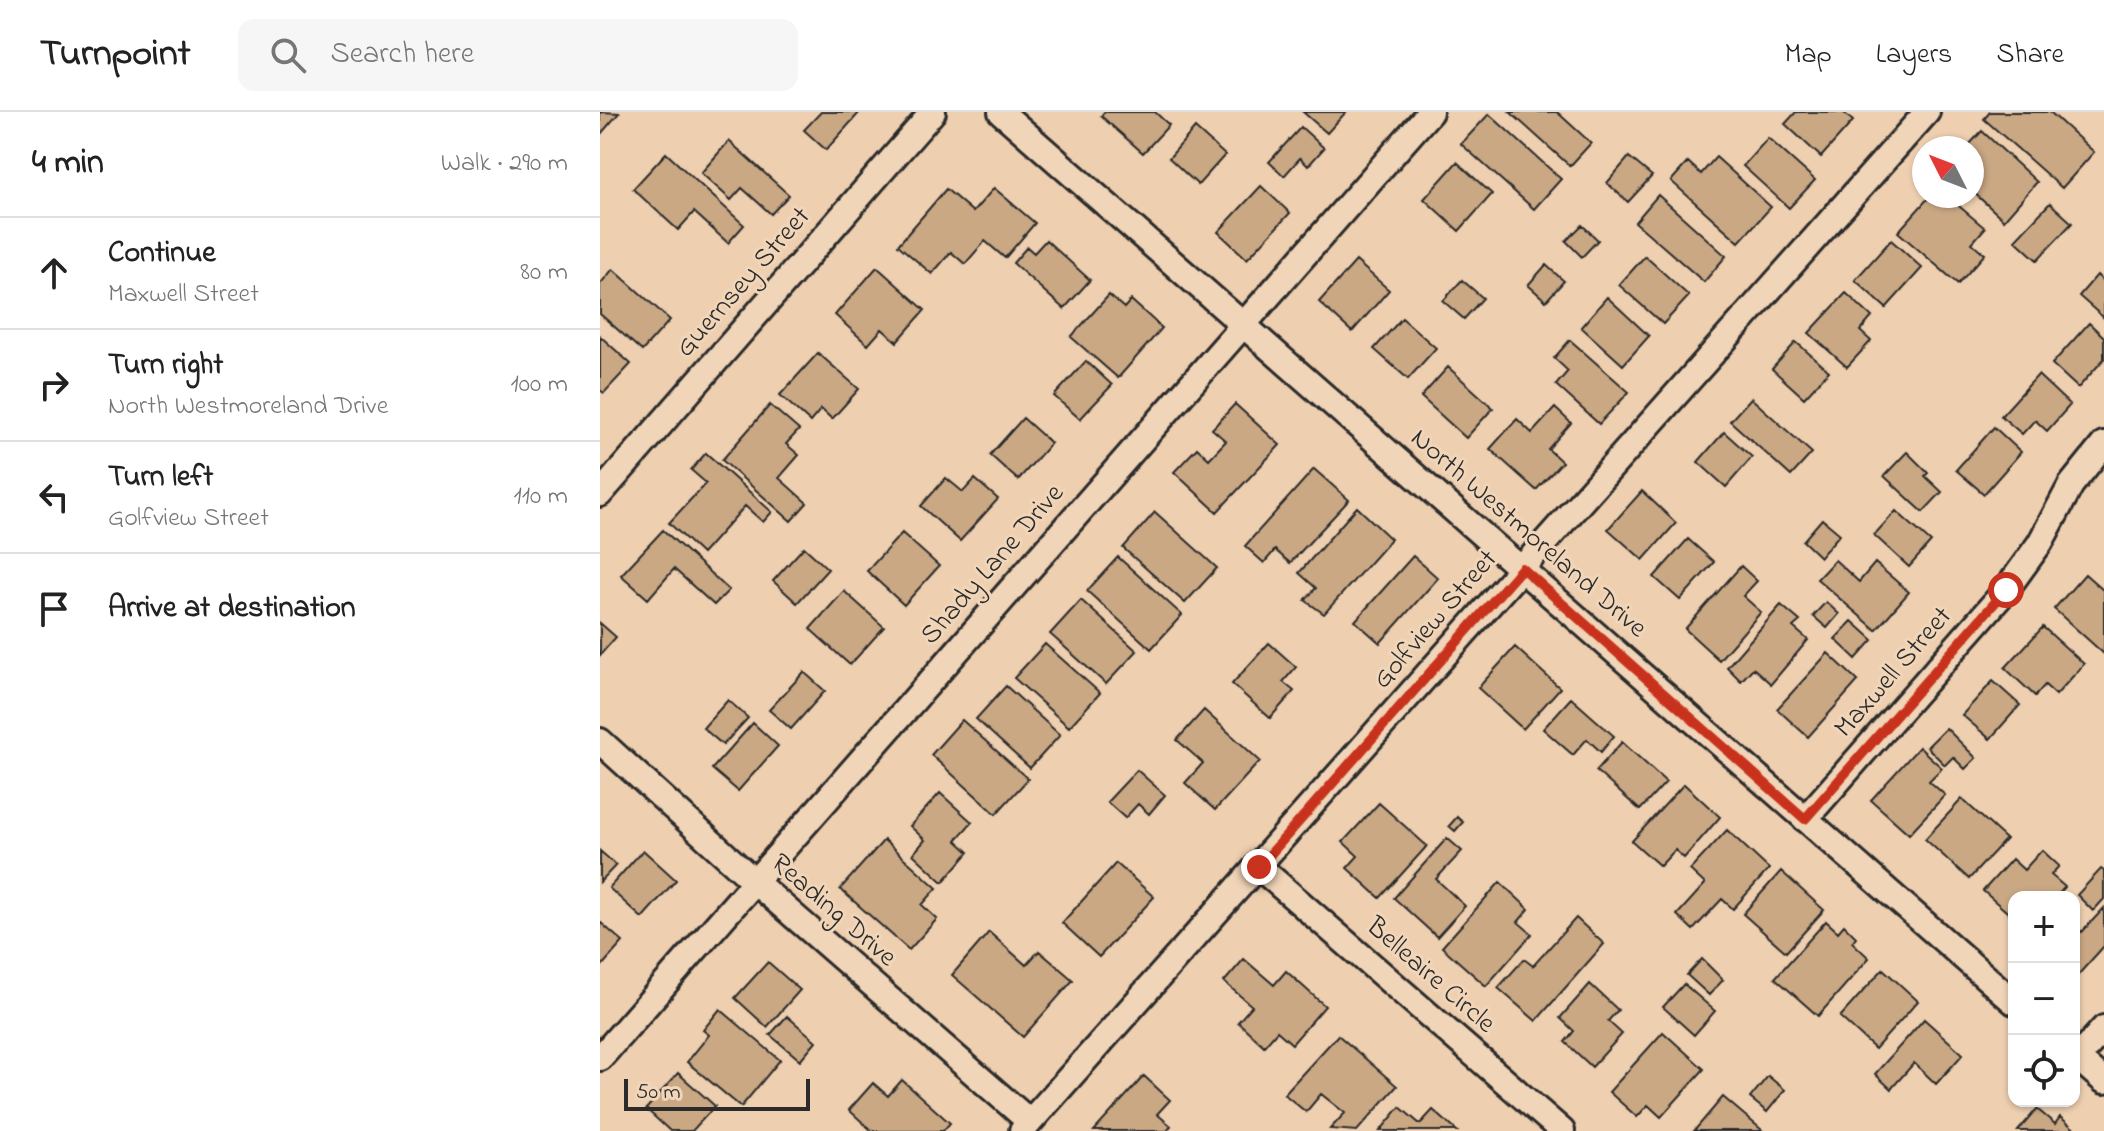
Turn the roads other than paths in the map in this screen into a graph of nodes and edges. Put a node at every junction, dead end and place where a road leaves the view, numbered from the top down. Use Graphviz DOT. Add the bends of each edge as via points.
graph roads {
  1 [pos="933,112"];
  2 [pos="1001,112"];
  3 [pos="1430,112"];
  4 [pos="1927,112"];
  5 [pos="1244,325"];
  6 [pos="2104,444"];
  7 [pos="600,494"];
  8 [pos="1522,568"];
  9 [pos="600,741"];
  10 [pos="1805,819"];
  11 [pos="1259,867"];
  12 [pos="755,882"];
  13 [pos="2008,997"];
  14 [pos="2104,1028"];
  15 [pos="2080,1052"];
  16 [pos="600,1058"];
  17 [pos="2080,1060"];
  18 [pos="2104,1081"];
  19 [pos="1026,1127"];
  20 [pos="1562,1131"];
  1 -- 7 [label="street, Guernsey Street"];
  2 -- 5 [label="street, North Westmoreland Drive"];
  3 -- 5 [label="street, Shady Lane Drive"];
  4 -- 8 [label="street, Golfview Street"];
  5 -- 8 [label="street, North Westmoreland Drive"];
  5 -- 12 [label="street, Shady Lane Drive"];
  6 -- 10 [label="street, Maxwell Street" via="2071,485 2040,543 2006,590"];
  8 -- 10 [label="street, North Westmoreland Drive"];
  8 -- 11 [label="street, Golfview Street"];
  9 -- 12 [label="street, Reading Drive"];
  10 -- 13 [label="street, North Westmoreland Drive"];
  11 -- 19 [label="street, Golfview Street"];
  11 -- 20 [label="street, Belleaire Circle"];
  12 -- 16 [label="street, Shady Lane Drive"];
  12 -- 19 [label="street, Reading Drive"];
  14 -- 15 [label="street"];
  17 -- 18 [label="street"];
}
